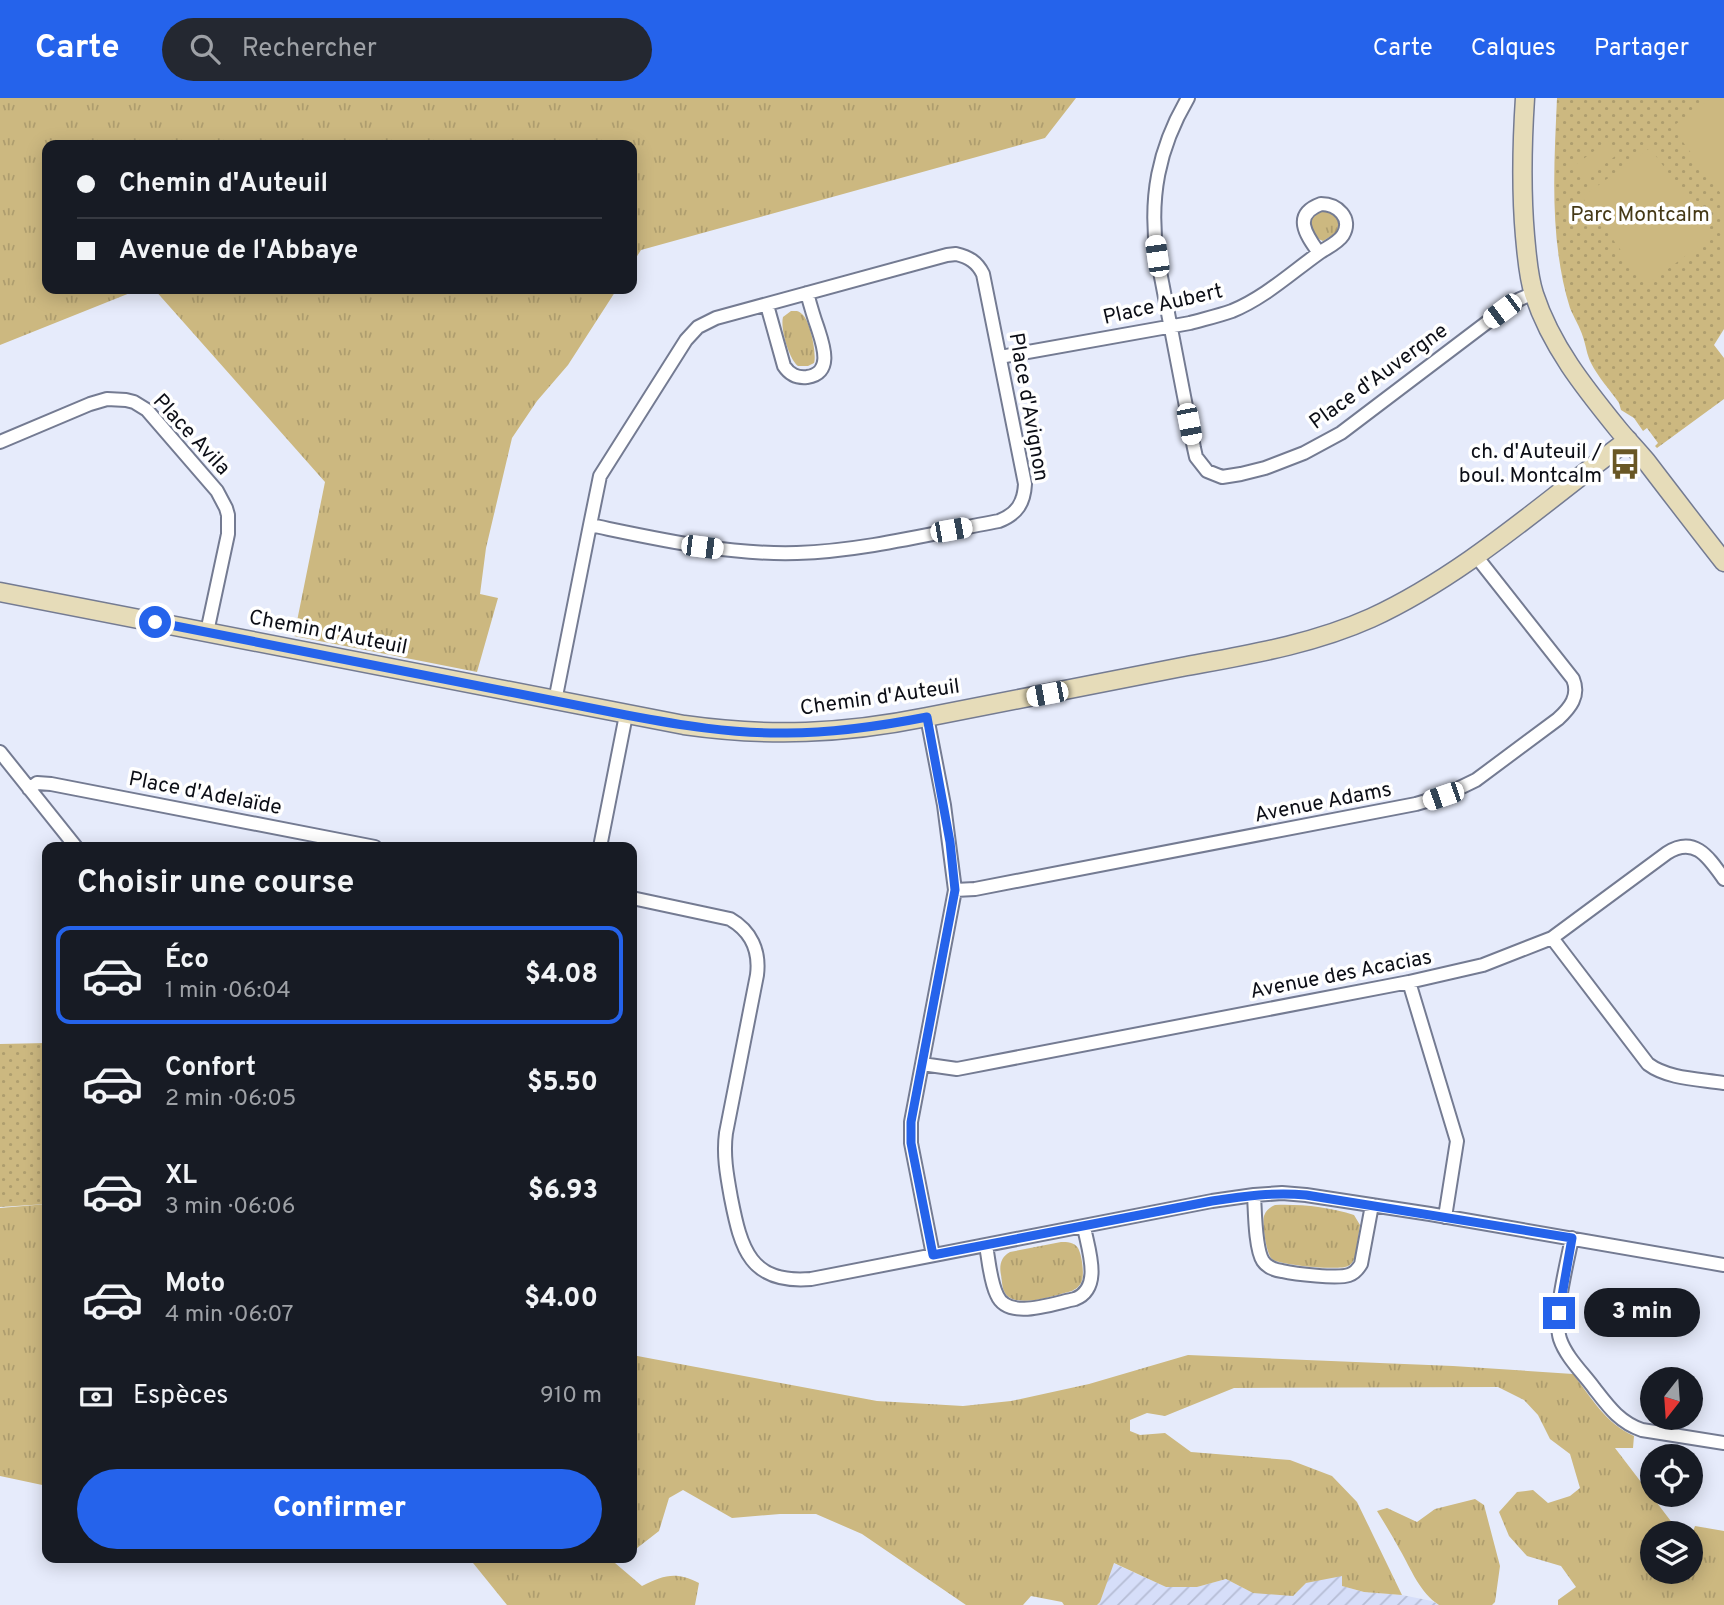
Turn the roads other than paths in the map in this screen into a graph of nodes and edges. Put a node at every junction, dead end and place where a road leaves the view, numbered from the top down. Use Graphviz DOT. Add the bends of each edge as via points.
graph roads {
  1 [pos="1188,98"];
  2 [pos="1525,98"];
  3 [pos="1319,254"];
  4 [pos="807,293"];
  5 [pos="1534,293"];
  6 [pos="767,305"];
  7 [pos="1170,326"];
  8 [pos="1000,358"];
  9 [pos="1628,440"];
  10 [pos="0,442"];
  11 [pos="590,525"];
  12 [pos="1476,556"];
  13 [pos="1724,562"];
  14 [pos="0,592"];
  15 [pos="207,632"];
  16 [pos="555,701"];
  17 [pos="626,715"];
  18 [pos="927,717"];
  19 [pos="0,752"];
  20 [pos="29,789"];
  21 [pos="72,842"];
  22 [pos="350,842"];
  23 [pos="601,842"];
  24 [pos="1724,878"];
  25 [pos="955,890"];
  26 [pos="637,899"];
  27 [pos="1552,938"];
  28 [pos="1409,982"];
  29 [pos="922,1064"];
  30 [pos="1724,1083"];
  31 [pos="1254,1195"];
  32 [pos="1373,1205"];
  33 [pos="1446,1217"];
  34 [pos="1084,1227"];
  35 [pos="1572,1238"];
  36 [pos="986,1246"];
  37 [pos="933,1255"];
  38 [pos="1724,1265"];
  39 [pos="1724,1443"];
  1 -- 7 [label="street, Place d'Auvergne" via="1166,143 1154,198 1155,242"];
  2 -- 5 [label="street" via="1523,206"];
  3 -- 7 [label="street, Place Aubert" via="1244,305"];
  4 -- 6 [label="street, Place d'Avignon"];
  4 -- 6 [label="street" via="825,357 820,371 812,376 796,377 787,372"];
  4 -- 8 [label="street, Place d'Avignon" via="947,255 964,256 983,274"];
  5 -- 7 [label="street, Place d'Auvergne" via="1502,311 1341,433 1304,453 1231,477 1207,471 1196,457"];
  5 -- 9 [label="street" via="1559,351"];
  6 -- 11 [label="street, Place d'Avignon" via="706,323 685,340 600,476"];
  7 -- 8 [label="street, Place Aubert"];
  8 -- 11 [label="street, Place d'Avignon" via="1025,484 1016,512 999,521 797,553 712,548"];
  9 -- 12 [label="street, Chemin d'Auteuil"];
  9 -- 13 [label="street"];
  10 -- 15 [label="street, Place Avila" via="107,399 126,400 146,410 217,491 228,515"];
  11 -- 16 [label="street, Place d'Avignon"];
  12 -- 18 [label="street, Chemin d'Auteuil" via="1388,610 1300,643"];
  12 -- 25 [label="street, Avenue Adams" via="1573,679 1576,693 1570,709 1476,780 1416,804"];
  14 -- 15 [label="street, Chemin d'Auteuil"];
  15 -- 16 [label="street, Chemin d'Auteuil"];
  16 -- 17 [label="street, Chemin d'Auteuil"];
  17 -- 18 [label="street, Chemin d'Auteuil" via="703,728 785,733 852,729"];
  17 -- 23 [label="street"];
  18 -- 25 [label="street"];
  19 -- 20 [label="street"];
  20 -- 21 [label="street"];
  20 -- 22 [label="street, Place d'Adelaïde" via="37,783 51,784"];
  24 -- 27 [label="street, Avenue des Acacias" via="1705,854 1679,847"];
  25 -- 29 [label="street"];
  26 -- 37 [label="street" via="730,919 750,936 758,954 724,1152 742,1244 753,1261 777,1278 796,1280"];
  27 -- 28 [label="street, Avenue des Acacias" via="1483,965"];
  27 -- 30 [label="street" via="1648,1064 1669,1074"];
  28 -- 29 [label="street, Avenue des Acacias" via="957,1069"];
  28 -- 33 [label="street" via="1457,1141"];
  29 -- 37 [label="street" via="911,1143"];
  31 -- 32 [label="street" via="1294,1194"];
  31 -- 32 [label="street" via="1258,1249 1265,1263 1282,1271 1328,1275 1345,1276 1359,1269"];
  31 -- 34 [label="street"];
  32 -- 33 [label="street"];
  33 -- 35 [label="street"];
  34 -- 36 [label="street"];
  34 -- 36 [label="street" via="1091,1271 1084,1294 1026,1310 1009,1307 998,1297"];
  35 -- 38 [label="street"];
  35 -- 39 [label="street" via="1558,1321 1567,1353 1608,1406 1632,1426"];
  36 -- 37 [label="street"];
}
